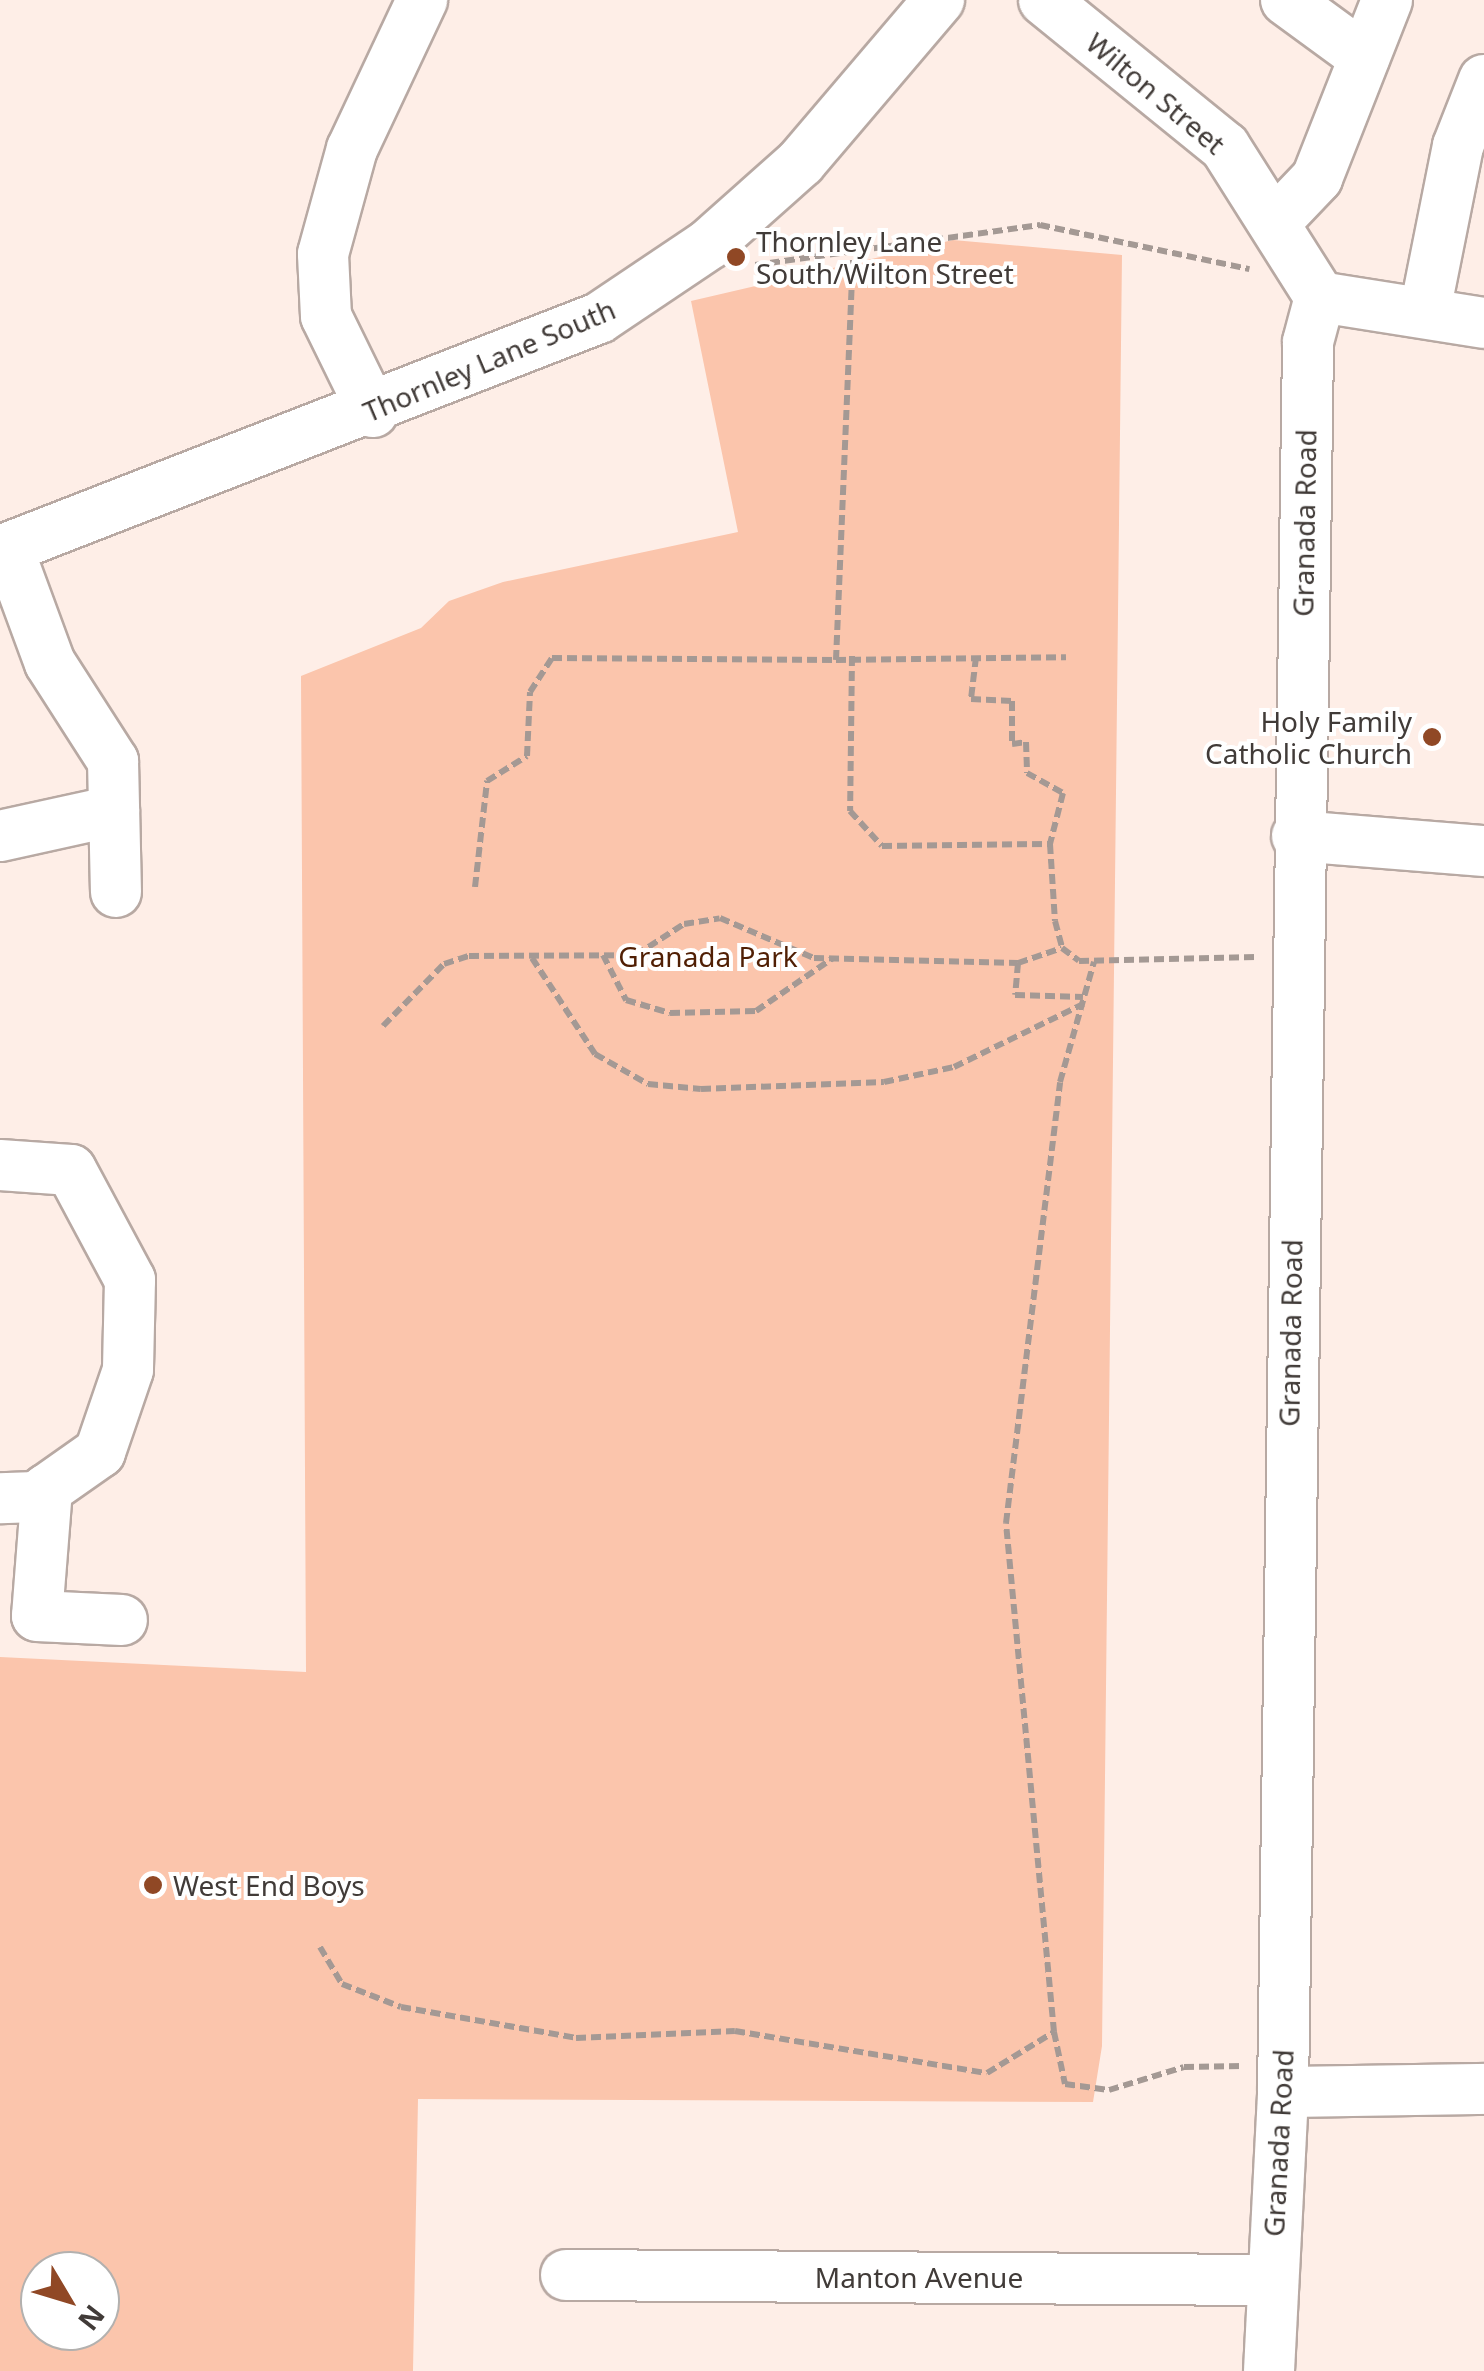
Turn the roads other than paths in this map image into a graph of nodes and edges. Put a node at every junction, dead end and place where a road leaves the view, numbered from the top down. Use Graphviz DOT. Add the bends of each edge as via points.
graph roads {
  1 [pos="422,0"];
  2 [pos="939,0"];
  3 [pos="1286,0"];
  4 [pos="1387,0"];
  5 [pos="1050,2"];
  6 [pos="1364,57"];
  7 [pos="1484,80"];
  8 [pos="1471,149"];
  9 [pos="1278,219"];
  10 [pos="1320,297"];
  11 [pos="1425,311"];
  12 [pos="1484,323"];
  13 [pos="373,412"];
  14 [pos="4,550"];
  15 [pos="114,811"];
  16 [pos="0,836"];
  17 [pos="1297,836"];
  18 [pos="1484,851"];
  19 [pos="116,892"];
  20 [pos="0,1164"];
  21 [pos="24,1494"];
  22 [pos="122,1620"];
  23 [pos="1283,2078"];
  24 [pos="1484,2089"];
  25 [pos="566,2275"];
  26 [pos="1272,2280"];
  27 [pos="1268,2371"];
  1 -- 13 [label="street" via="352,149 323,254 326,316"];
  2 -- 13 [label="street, Thornley Lane South" via="801,162 709,244 599,318"];
  3 -- 6 [label="street"];
  4 -- 6 [label="street"];
  5 -- 9 [label="street, Wilton Street" via="1225,146"];
  6 -- 9 [label="street" via="1317,178"];
  7 -- 8 [label="street"];
  8 -- 11 [label="street"];
  9 -- 10 [label="street, Wilton Street"];
  10 -- 11 [label="street"];
  10 -- 17 [label="street, Granada Road" via="1308,342"];
  11 -- 12 [label="street"];
  13 -- 14 [label="street, Thornley Lane South"];
  14 -- 15 [label="street" via="50,663 114,761"];
  15 -- 16 [label="street"];
  15 -- 19 [label="street"];
  17 -- 18 [label="street"];
  17 -- 23 [label="street, Granada Road"];
  20 -- 21 [label="street" via="71,1170 130,1280 128,1370 100,1452"];
  21 -- 22 [label="street" via="37,1616"];
  23 -- 24 [label="street"];
  23 -- 26 [label="street, Granada Road"];
  25 -- 26 [label="street, Manton Avenue"];
  26 -- 27 [label="street, Granada Road"];
}
